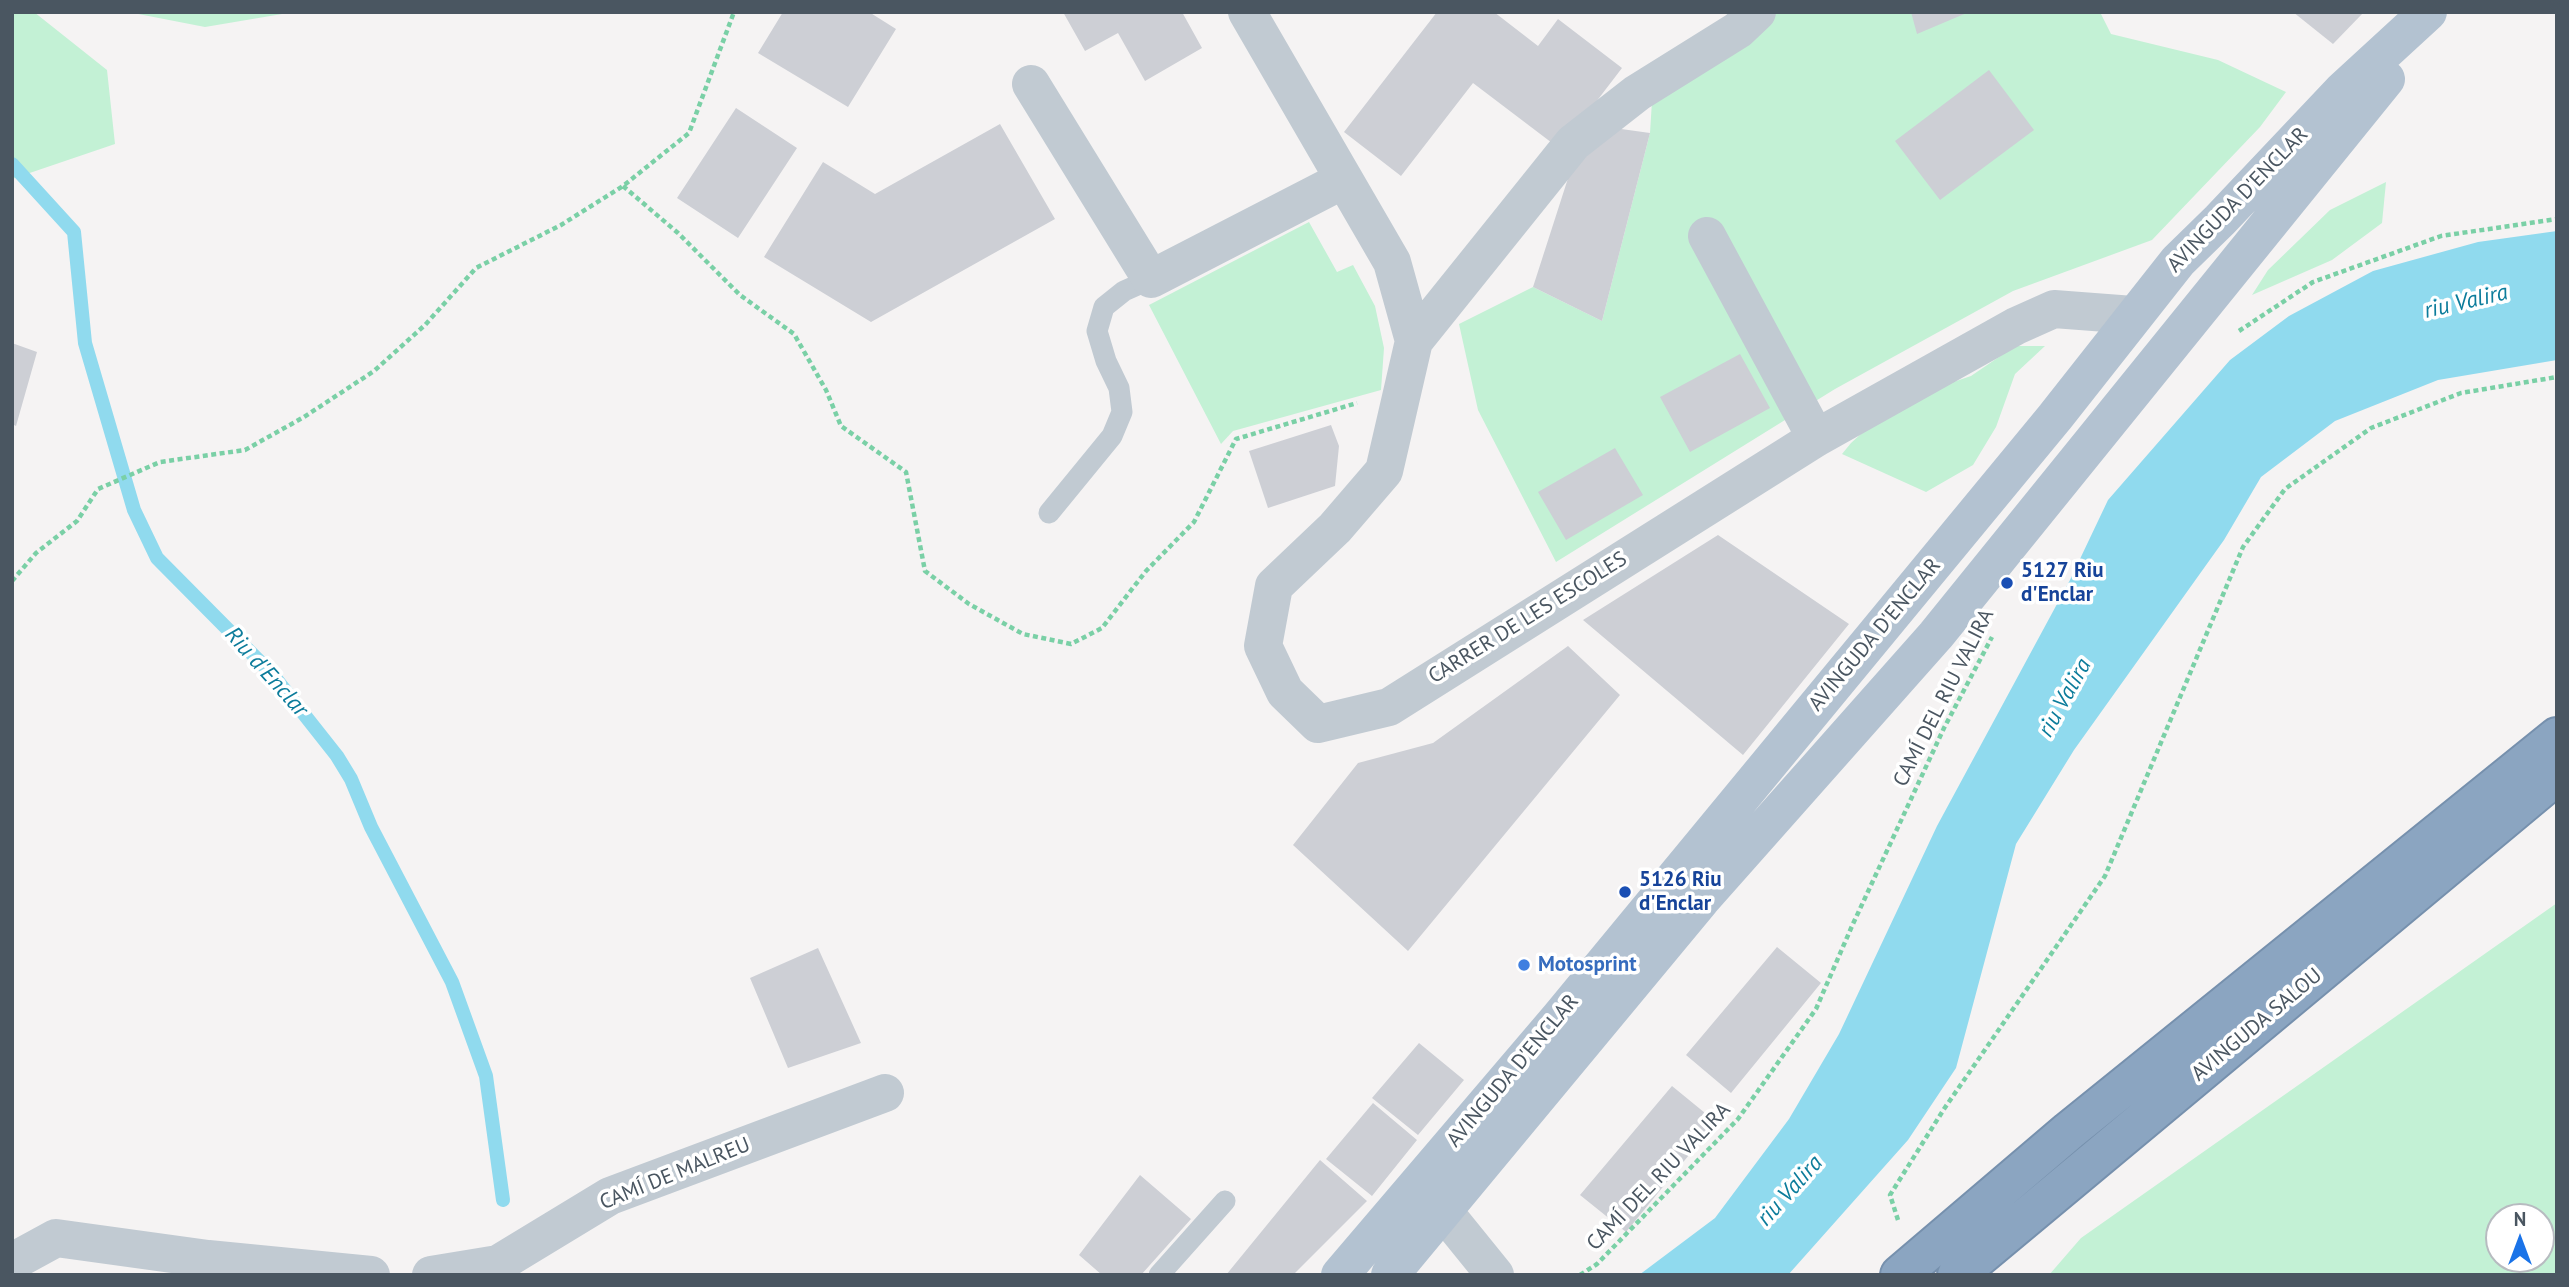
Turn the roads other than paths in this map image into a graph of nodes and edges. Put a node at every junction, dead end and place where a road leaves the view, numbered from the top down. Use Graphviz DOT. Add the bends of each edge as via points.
graph roads {
  1 [pos="1247,12"];
  2 [pos="1757,12"];
  3 [pos="2428,12"];
  4 [pos="2441,12"];
  5 [pos="1031,84"];
  6 [pos="1343,180"];
  7 [pos="1707,236"];
  8 [pos="1151,279"];
  9 [pos="2133,315"];
  10 [pos="1414,341"];
  11 [pos="1816,438"];
  12 [pos="1049,513"];
  13 [pos="2557,737"];
  14 [pos="2557,775"];
  15 [pos="885,1093"];
  16 [pos="1225,1201"];
  17 [pos="1444,1212"];
  18 [pos="12,1262"];
  19 [pos="497,1269"];
  20 [pos="1494,1274"];
  21 [pos="371,1275"];
  22 [pos="431,1275"];
  23 [pos="1159,1275"];
  24 [pos="1340,1275"];
  25 [pos="1390,1275"];
  26 [pos="1900,1275"];
  27 [pos="1957,1275"];
  1 -- 6 [label="street, CARRER DE LES ESCOLES"];
  2 -- 10 [label="street, CARRER DE LES ESCOLES" via="1738,30 1637,93 1573,143"];
  3 -- 9 [label="main road, AVINGUDA D'ENCLAR" via="2342,91 2178,261"];
  4 -- 17 [label="main road, AVINGUDA D'ENCLAR" via="1936,635 1701,900"];
  5 -- 8 [label="street"];
  6 -- 8 [label="street"];
  6 -- 10 [label="street, CARRER DE LES ESCOLES" via="1392,262"];
  7 -- 11 [label="street"];
  8 -- 12 [label="lane" via="1124,290 1104,307 1097,331 1119,388 1122,412 1112,436"];
  9 -- 11 [label="street, CARRER DE LES ESCOLES" via="2054,309"];
  9 -- 24 [label="main road, AVINGUDA D'ENCLAR" via="2055,417 1560,1017"];
  10 -- 11 [label="street, CARRER DE LES ESCOLES" via="1384,471 1335,528 1274,586 1263,646 1285,692 1318,724 1390,707"];
  13 -- 26 [label="highway" via="2069,1132"];
  14 -- 27 [label="highway, AVINGUDA SALOU"];
  15 -- 19 [label="street, CAMÍ DE MALREU" via="610,1196"];
  16 -- 23 [label="lane"];
  17 -- 20 [label="street"];
  17 -- 25 [label="main road, AVINGUDA D'ENCLAR"];
  18 -- 21 [label="street" via="56,1238"];
  19 -- 22 [label="street, CAMÍ DE MALREU"];
}
